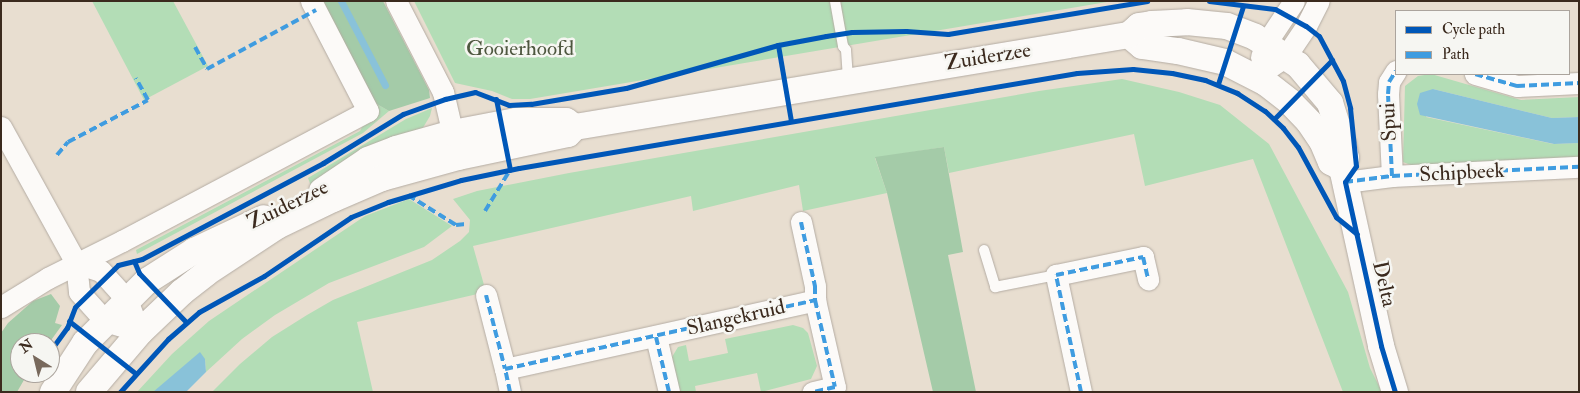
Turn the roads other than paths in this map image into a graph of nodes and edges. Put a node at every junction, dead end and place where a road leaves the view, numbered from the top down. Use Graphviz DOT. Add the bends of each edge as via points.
graph roads {
  1 [pos="311,1"];
  2 [pos="396,1"];
  3 [pos="835,1"];
  4 [pos="1294,1"];
  5 [pos="1319,1"];
  6 [pos="1129,35"];
  7 [pos="1276,50"];
  8 [pos="1395,73"];
  9 [pos="1478,75"];
  10 [pos="1255,77"];
  11 [pos="848,80"];
  12 [pos="1579,83"];
  13 [pos="1,127"];
  14 [pos="456,145"];
  15 [pos="1579,167"];
  16 [pos="1343,175"];
  17 [pos="1392,176"];
  18 [pos="801,222"];
  19 [pos="984,250"];
  20 [pos="76,263"];
  21 [pos="1056,275"];
  22 [pos="1148,279"];
  23 [pos="486,294"];
  24 [pos="127,300"];
  25 [pos="815,300"];
  26 [pos="1,307"];
  27 [pos="105,321"];
  28 [pos="140,332"];
  29 [pos="656,336"];
  30 [pos="505,369"];
  31 [pos="53,392"];
  32 [pos="89,392"];
  33 [pos="510,392"];
  34 [pos="669,392"];
  35 [pos="813,392"];
  36 [pos="1081,392"];
  37 [pos="1395,392"];
  1 -- 20 [label="street, Zuiderzee" via="368,111"];
  2 -- 14 [label="street" via="439,84"];
  3 -- 11 [label="lane" via="846,50"];
  4 -- 7 [label="street"];
  5 -- 7 [label="street" via="1306,26"];
  6 -- 7 [label="street, Zuiderzee" via="1140,26 1200,23 1235,28"];
  6 -- 10 [label="street" via="1142,46 1216,59"];
  6 -- 11 [label="street, Zuiderzee"];
  7 -- 10 [label="street"];
  7 -- 16 [label="street, Delta" via="1307,73 1330,103 1346,158"];
  8 -- 17 [label="street, Spui" via="1389,82 1388,94"];
  9 -- 12 [label="street" via="1517,86"];
  10 -- 16 [label="street" via="1272,87 1300,112 1317,133 1331,162"];
  11 -- 14 [label="street, Zuiderzee" via="575,127 566,121 493,124"];
  13 -- 20 [label="street"];
  14 -- 24 [label="street, Zuiderzee" via="396,149 368,160 323,190 184,257 153,276"];
  14 -- 28 [label="street, Zuiderzee" via="277,226 200,278"];
  15 -- 17 [label="street, Schipbeek"];
  16 -- 17 [label="street, Schipbeek"];
  16 -- 37 [label="street, Delta" via="1381,346"];
  18 -- 25 [label="street, Slangekruid"];
  19 -- 21 [label="lane" via="995,287"];
  20 -- 24 [label="street" via="101,271"];
  20 -- 26 [label="street, Zuiderzee"];
  20 -- 27 [label="street" via="79,292"];
  21 -- 22 [label="street" via="1143,257"];
  21 -- 36 [label="street"];
  23 -- 30 [label="street"];
  24 -- 27 [label="street, Zuiderzee"];
  24 -- 28 [label="street"];
  25 -- 29 [label="street, Slangekruid"];
  25 -- 35 [label="street, Slangekruid" via="835,387"];
  27 -- 28 [label="street"];
  27 -- 31 [label="street, Zuiderzee" via="85,343"];
  28 -- 32 [label="street, Zuiderzee"];
  29 -- 30 [label="street, Slangekruid"];
  29 -- 34 [label="street, Slangekruid"];
  30 -- 33 [label="street"];
}
